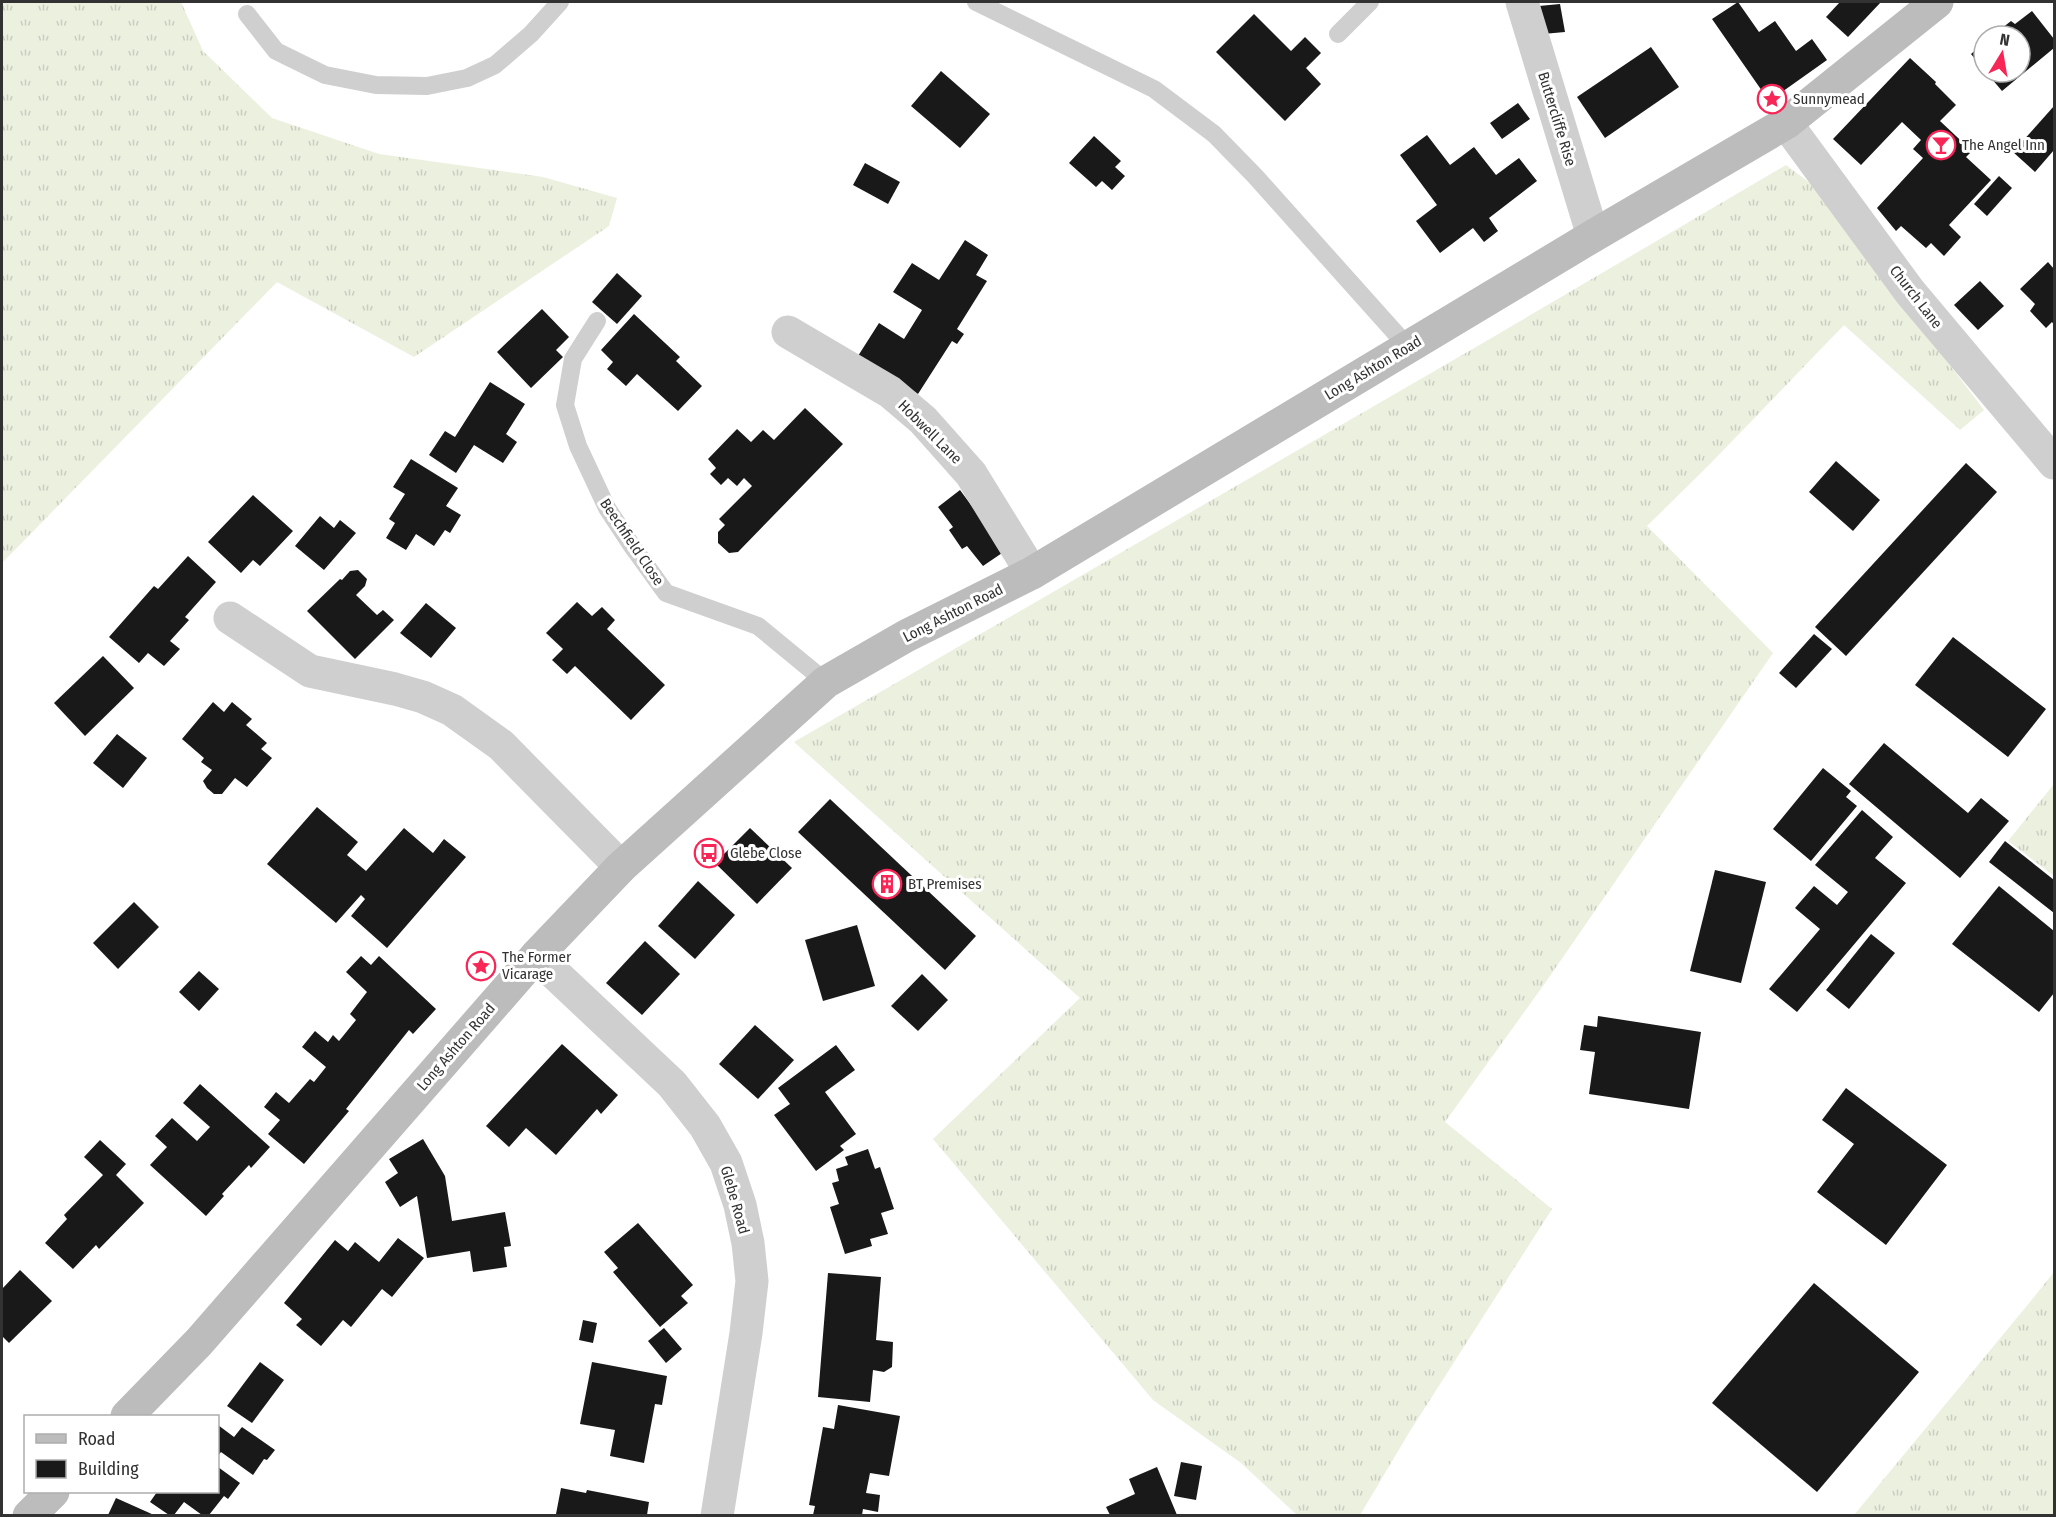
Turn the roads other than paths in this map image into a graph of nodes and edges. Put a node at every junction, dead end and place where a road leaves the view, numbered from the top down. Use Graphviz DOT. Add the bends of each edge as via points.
graph roads {
  1 [pos="560,2"];
  2 [pos="975,2"];
  3 [pos="1370,2"];
  4 [pos="1522,2"];
  5 [pos="1937,2"];
  6 [pos="247,14"];
  7 [pos="1338,34"];
  8 [pos="1786,123"];
  9 [pos="1593,236"];
  10 [pos="597,321"];
  11 [pos="788,332"];
  12 [pos="1408,347"];
  13 [pos="2055,463"];
  14 [pos="1032,573"];
  15 [pos="230,618"];
  16 [pos="826,682"];
  17 [pos="621,867"];
  18 [pos="536,956"];
  19 [pos="128,1415"];
  20 [pos="51,1493"];
  21 [pos="29,1515"];
  22 [pos="717,1515"];
  1 -- 6 [label="lane" via="495,65 467,78 427,86 376,85 326,75 276,51"];
  2 -- 12 [label="lane" via="1154,89 1215,134"];
  3 -- 7 [label="lane"];
  4 -- 9 [label="street, Buttercliffe Rise"];
  5 -- 8 [label="street, Long Ashton Road"];
  8 -- 9 [label="street, Long Ashton Road"];
  8 -- 13 [label="street, Church Lane" via="1910,292"];
  9 -- 12 [label="street, Long Ashton Road"];
  10 -- 16 [label="lane, Beechfield Close" via="573,359 565,405 578,447 607,508 666,592 758,626"];
  11 -- 14 [label="street, Hobwell Lane" via="890,392 923,420 971,474"];
  12 -- 14 [label="street, Long Ashton Road"];
  14 -- 16 [label="street, Long Ashton Road" via="906,636"];
  15 -- 17 [label="street" via="310,671 395,689 452,710 501,745"];
  16 -- 17 [label="street, Long Ashton Road"];
  17 -- 18 [label="street, Long Ashton Road"];
  18 -- 19 [label="street, Long Ashton Road" via="207,1333"];
  18 -- 22 [label="street, Glebe Road" via="672,1084 705,1126 726,1163 740,1205 752,1281"];
  20 -- 21 [label="street"];
}
